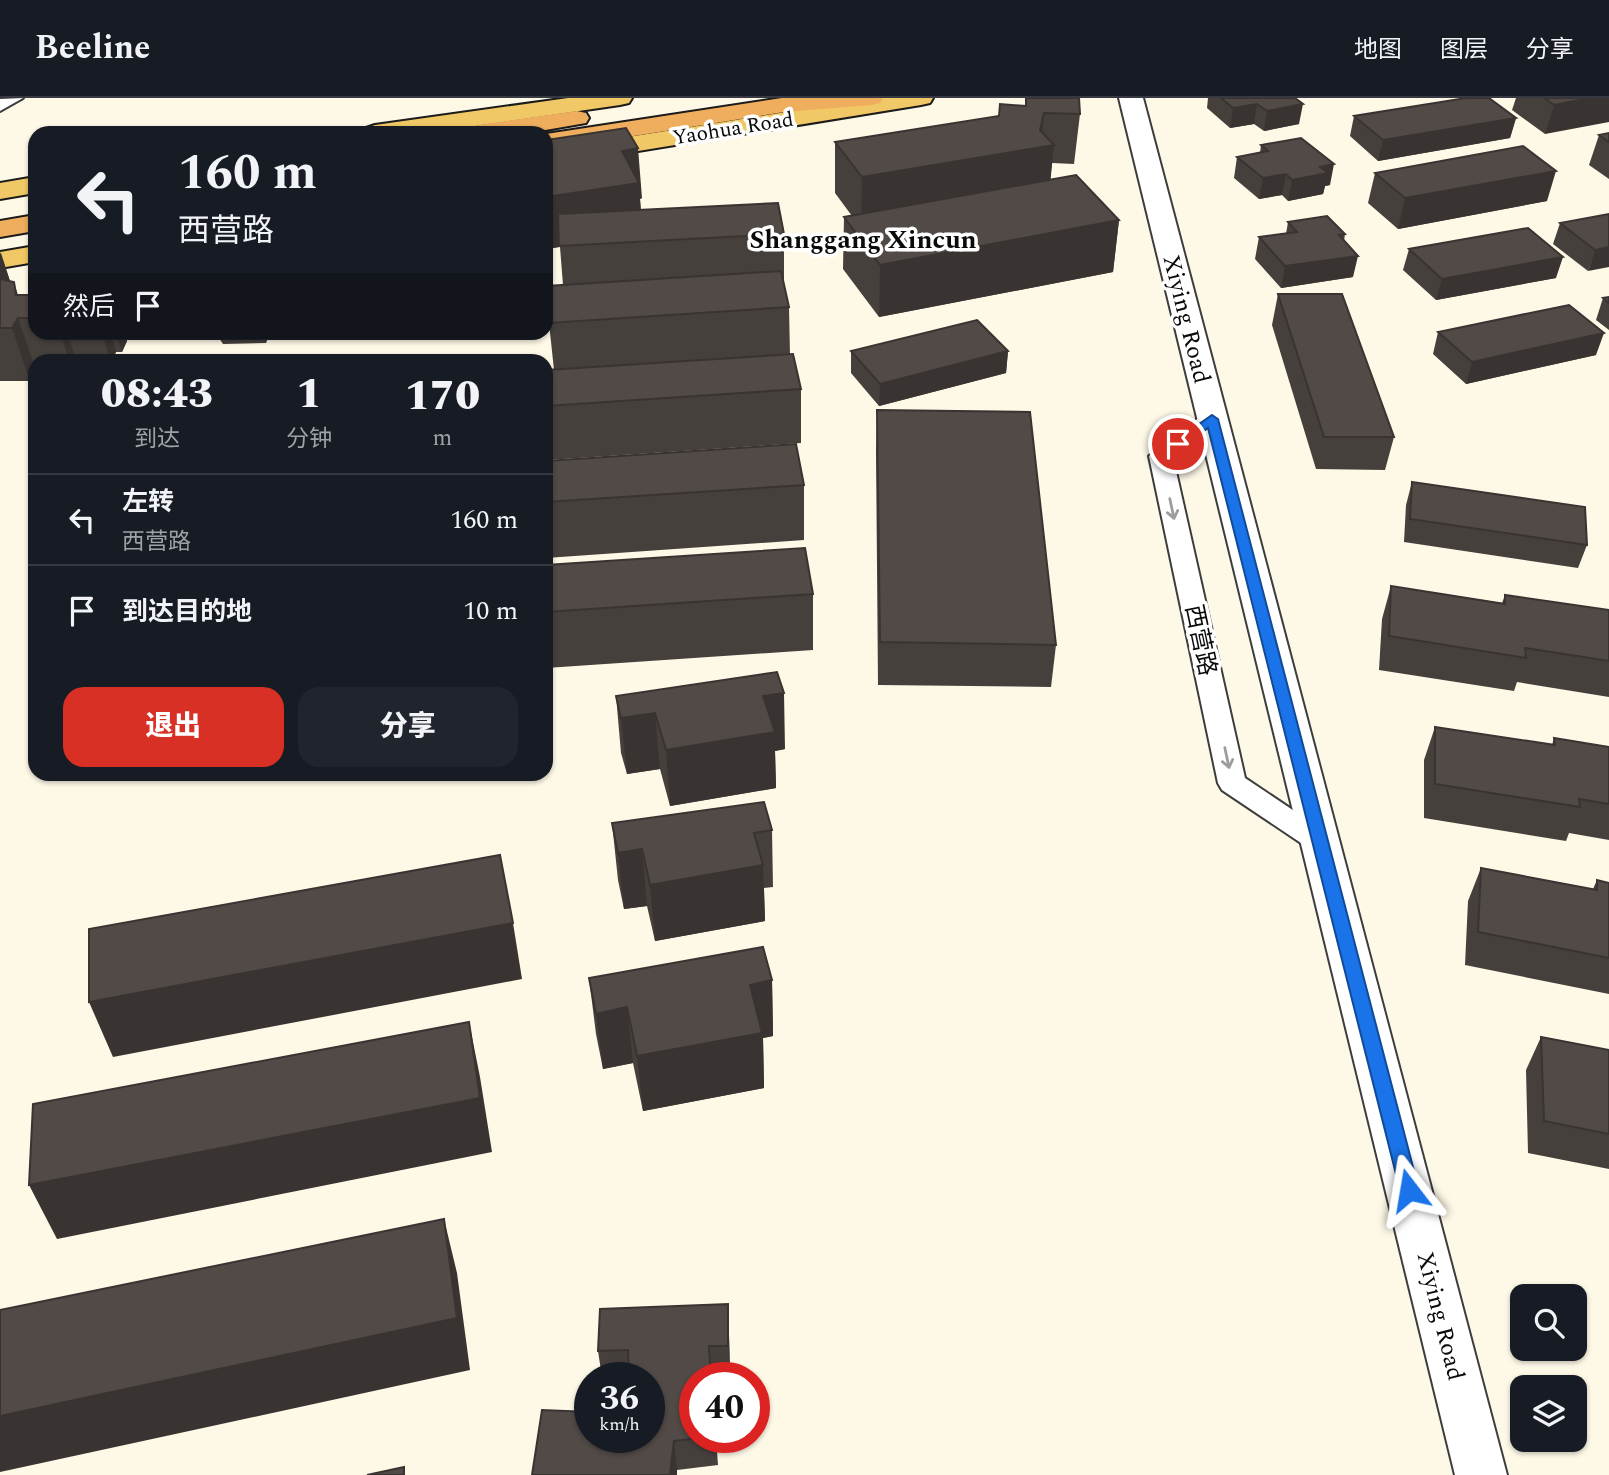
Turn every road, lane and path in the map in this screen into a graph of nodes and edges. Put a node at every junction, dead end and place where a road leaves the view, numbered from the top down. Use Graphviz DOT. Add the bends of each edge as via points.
graph roads {
  1 [pos="14,98"];
  2 [pos="620,98"];
  3 [pos="693,98"];
  4 [pos="871,98"];
  5 [pos="921,98"];
  6 [pos="1131,98"];
  7 [pos="0,106"];
  8 [pos="424,126"];
  9 [pos="522,126"];
  10 [pos="553,141"];
  11 [pos="553,157"];
  12 [pos="28,186"];
  13 [pos="0,191"];
  14 [pos="28,201"];
  15 [pos="0,205"];
  16 [pos="28,224"];
  17 [pos="0,229"];
  18 [pos="28,255"];
  19 [pos="0,260"];
  20 [pos="1212,419"];
  21 [pos="1320,842"];
  22 [pos="1482,1475"];
  1 -- 7 [label="lane"];
  2 -- 8 [label="main road"];
  3 -- 9 [label="highway"];
  4 -- 10 [label="highway" via="785,105"];
  5 -- 11 [label="main road, Yaohua Road"];
  6 -- 20 [label="street, Xiying Road"];
  12 -- 13 [label="main road"];
  14 -- 15 [label="highway"];
  16 -- 17 [label="highway"];
  18 -- 19 [label="main road"];
  20 -- 21 [label="street, Xiying Road"];
  20 -- 21 [label="lane, 西营路, one-way" via="1161,457 1232,783"];
  21 -- 22 [label="street, Xiying Road"];
}
